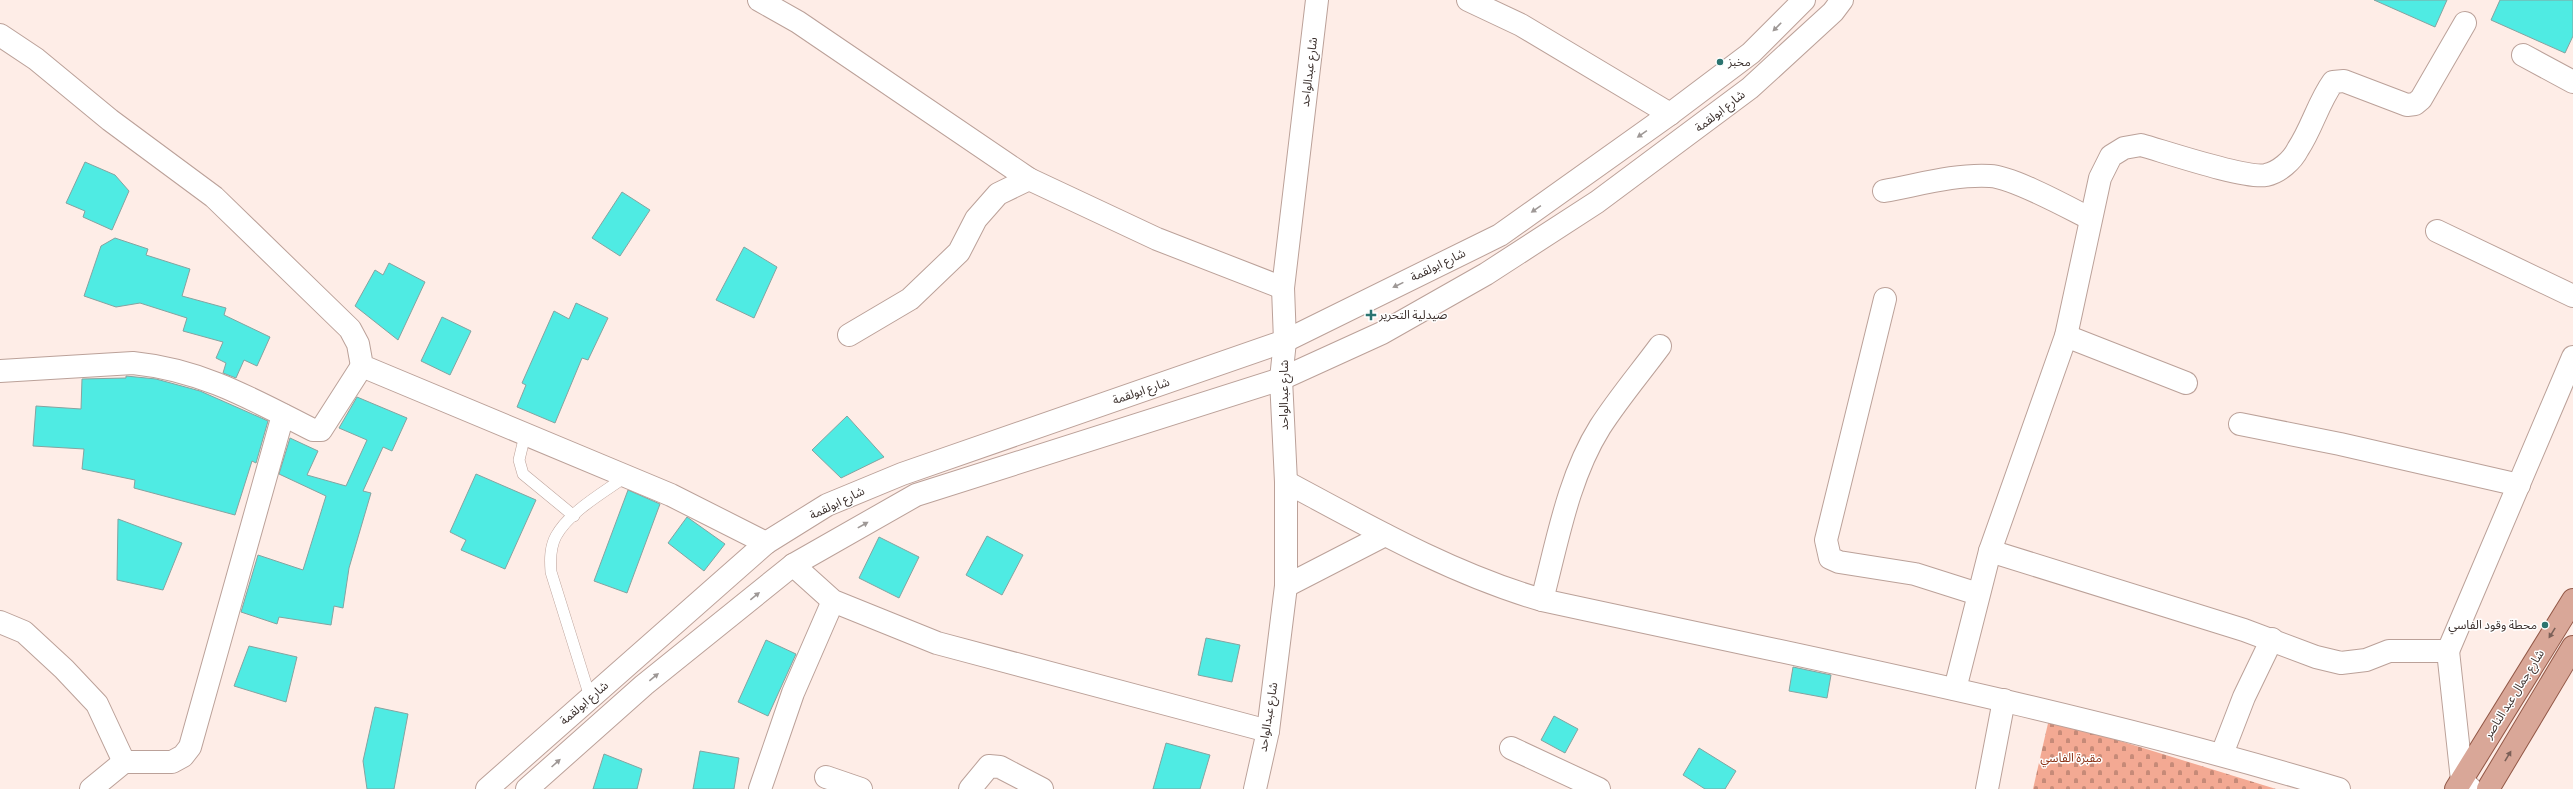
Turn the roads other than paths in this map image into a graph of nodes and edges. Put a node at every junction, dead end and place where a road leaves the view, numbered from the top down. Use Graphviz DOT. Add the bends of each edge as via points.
graph roads {
  1 [pos="1317,0"];
  2 [pos="1468,0"];
  3 [pos="1804,0"];
  4 [pos="1842,0"];
  5 [pos="769,2"];
  6 [pos="2465,24"];
  7 [pos="0,35"];
  8 [pos="2523,55"];
  9 [pos="2573,82"];
  10 [pos="1670,114"];
  11 [pos="1029,179"];
  12 [pos="1884,191"];
  13 [pos="2089,218"];
  14 [pos="2437,231"];
  15 [pos="1283,288"];
  16 [pos="2573,296"];
  17 [pos="1885,299"];
  18 [pos="850,335"];
  19 [pos="2066,336"];
  20 [pos="1285,341"];
  21 [pos="1660,346"];
  22 [pos="2573,357"];
  23 [pos="362,366"];
  24 [pos="0,371"];
  25 [pos="1281,379"];
  26 [pos="2186,382"];
  27 [pos="283,415"];
  28 [pos="2240,424"];
  29 [pos="525,435"];
  30 [pos="625,477"];
  31 [pos="1286,482"];
  32 [pos="2519,485"];
  33 [pos="574,516"];
  34 [pos="1385,535"];
  35 [pos="766,543"];
  36 [pos="1990,552"];
  37 [pos="793,565"];
  38 [pos="1286,586"];
  39 [pos="1978,594"];
  40 [pos="1542,600"];
  41 [pos="2573,600"];
  42 [pos="833,601"];
  43 [pos="0,622"];
  44 [pos="2272,639"];
  45 [pos="2573,647"];
  46 [pos="2448,651"];
  47 [pos="1955,689"];
  48 [pos="590,697"];
  49 [pos="2004,700"];
  50 [pos="1268,731"];
  51 [pos="1511,748"];
  52 [pos="2222,754"];
  53 [pos="124,762"];
  54 [pos="826,778"];
  55 [pos="2463,786"];
  56 [pos="91,789"];
  57 [pos="487,789"];
  58 [pos="527,789"];
  59 [pos="760,789"];
  60 [pos="861,789"];
  61 [pos="970,789"];
  62 [pos="1042,789"];
  63 [pos="1255,789"];
  64 [pos="1599,789"];
  65 [pos="1988,789"];
  66 [pos="2339,789"];
  67 [pos="2488,789"];
  1 -- 15 [label="street, شارع عبدالواحد"];
  2 -- 10 [label="street" via="1521,25"];
  3 -- 10 [label="street, شارع ابولقمة, one-way" via="1751,53"];
  4 -- 25 [label="street, شارع ابولقمة" via="1833,12 1750,88 1597,202 1486,274 1388,329"];
  5 -- 11 [label="street"];
  6 -- 13 [label="street" via="2421,99 2415,104 2407,105 2344,81 2333,82 2325,93 2298,150 2284,166 2266,175 2246,174 2142,146 2124,148 2111,156 2100,178"];
  7 -- 23 [label="street" via="36,59 110,120 214,197 350,330 358,344"];
  8 -- 9 [label="street"];
  10 -- 20 [label="street, شارع ابولقمة, one-way" via="1500,235"];
  11 -- 15 [label="street" via="1157,239"];
  11 -- 18 [label="street" via="998,194 976,219 959,252 910,299"];
  12 -- 13 [label="street" via="1962,177 1992,176 2032,191"];
  13 -- 19 [label="street"];
  14 -- 16 [label="street"];
  15 -- 20 [label="street, شارع عبدالواحد"];
  17 -- 39 [label="street" via="1826,540 1830,558 1839,562 1915,574"];
  19 -- 26 [label="street"];
  19 -- 36 [label="street"];
  20 -- 25 [label="street, شارع عبدالواحد"];
  20 -- 35 [label="street, شارع ابولقمة" via="902,474 827,505"];
  21 -- 40 [label="street" via="1600,428 1586,456 1574,483"];
  22 -- 32 [label="street"];
  23 -- 27 [label="street" via="321,430 313,430"];
  23 -- 29 [label="street"];
  24 -- 27 [label="street" via="133,363 155,365 216,381"];
  25 -- 31 [label="street, شارع عبدالواحد"];
  37 -- 25 [label="street, شارع ابولقمة, one-way" via="916,496"];
  27 -- 53 [label="street" via="190,747 183,756 172,762"];
  28 -- 32 [label="street"];
  29 -- 30 [label="street"];
  29 -- 33 [label="lane" via="519,460 523,474"];
  30 -- 33 [label="lane"];
  30 -- 35 [label="street" via="671,496"];
  31 -- 34 [label="street"];
  31 -- 38 [label="street, شارع عبدالواحد"];
  32 -- 46 [label="street"];
  33 -- 48 [label="lane" via="556,535 550,554 551,572"];
  34 -- 38 [label="street"];
  34 -- 40 [label="street" via="1506,590"];
  35 -- 48 [label="street, شارع ابولقمة"];
  36 -- 39 [label="street"];
  36 -- 44 [label="street"];
  37 -- 42 [label="street"];
  58 -- 37 [label="street, شارع ابولقمة, one-way" via="644,685"];
  38 -- 50 [label="street, شارع عبدالواحد"];
  39 -- 47 [label="street"];
  40 -- 47 [label="street"];
  41 -- 55 [label="main road, شارع جمال عبد الناصر, one-way"];
  42 -- 50 [label="street" via="937,643"];
  42 -- 59 [label="street" via="793,692"];
  43 -- 53 [label="street" via="24,632 97,704"];
  44 -- 46 [label="street" via="2316,657 2341,663 2366,660 2389,651"];
  44 -- 52 [label="street" via="2244,697"];
  67 -- 45 [label="main road, one-way"];
  46 -- 55 [label="street"];
  47 -- 49 [label="street"];
  48 -- 57 [label="street, شارع ابولقمة"];
  49 -- 52 [label="street"];
  49 -- 65 [label="street"];
  50 -- 63 [label="street, شارع عبدالواحد"];
  51 -- 64 [label="street"];
  52 -- 66 [label="street"];
  53 -- 56 [label="street"];
  54 -- 60 [label="street"];
  61 -- 62 [label="street" via="989,766 1000,767"];
}
